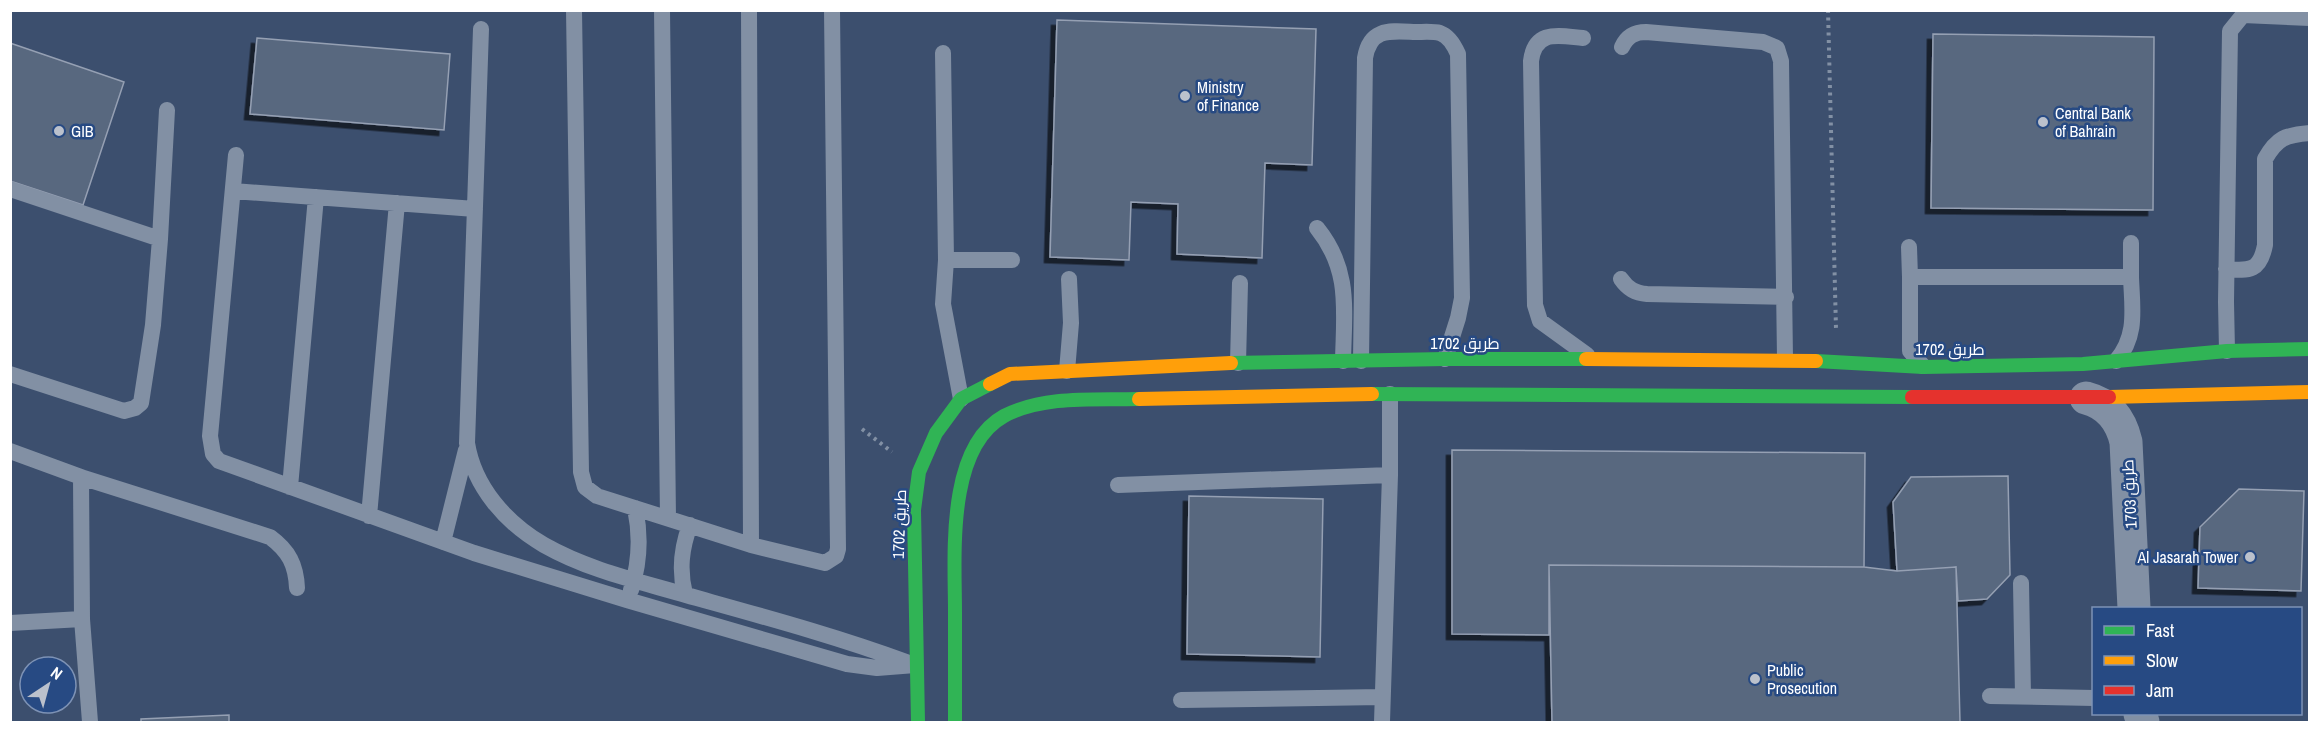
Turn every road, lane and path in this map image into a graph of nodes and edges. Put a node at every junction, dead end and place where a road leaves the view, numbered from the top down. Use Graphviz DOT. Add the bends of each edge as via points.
graph roads {
  1 [pos="574,10"];
  2 [pos="662,10"];
  3 [pos="749,10"];
  4 [pos="832,10"];
  5 [pos="1828,10"];
  6 [pos="2310,18"];
  7 [pos="481,29"];
  8 [pos="1582,38"];
  9 [pos="1622,47"];
  10 [pos="943,53"];
  11 [pos="167,110"];
  12 [pos="2310,133"];
  13 [pos="236,155"];
  14 [pos="10,189"];
  15 [pos="233,191"];
  16 [pos="316,197"];
  17 [pos="397,203"];
  18 [pos="475,210"];
  19 [pos="1317,228"];
  20 [pos="160,239"];
  21 [pos="2131,243"];
  22 [pos="1909,247"];
  23 [pos="946,260"];
  24 [pos="1012,260"];
  25 [pos="1364,260"];
  26 [pos="1338,262"];
  27 [pos="2226,269"];
  28 [pos="1910,277"];
  29 [pos="2131,277"];
  30 [pos="1069,279"];
  31 [pos="1621,279"];
  32 [pos="1240,283"];
  33 [pos="1786,297"];
  34 [pos="2310,349"];
  35 [pos="2227,351"];
  36 [pos="1445,359"];
  37 [pos="1592,359"];
  38 [pos="1785,359"];
  39 [pos="1343,361"];
  40 [pos="1362,361"];
  41 [pos="2116,361"];
  42 [pos="1238,363"];
  43 [pos="1837,363"];
  44 [pos="1923,367"];
  45 [pos="1067,371"];
  46 [pos="10,374"];
  47 [pos="1390,377"];
  48 [pos="2085,381"];
  49 [pos="2310,392"];
  50 [pos="961,399"];
  51 [pos="836,410"];
  52 [pos="468,443"];
  53 [pos="10,451"];
  54 [pos="918,472"];
  55 [pos="1390,475"];
  56 [pos="81,477"];
  57 [pos="1118,485"];
  58 [pos="290,487"];
  59 [pos="635,508"];
  60 [pos="369,516"];
  61 [pos="668,518"];
  62 [pos="690,525"];
  63 [pos="443,542"];
  64 [pos="751,545"];
  65 [pos="634,580"];
  66 [pos="2021,583"];
  67 [pos="297,588"];
  68 [pos="685,594"];
  69 [pos="627,600"];
  70 [pos="2134,607"];
  71 [pos="82,619"];
  72 [pos="10,623"];
  73 [pos="945,664"];
  74 [pos="915,665"];
  75 [pos="1990,696"];
  76 [pos="2023,696"];
  77 [pos="1382,697"];
  78 [pos="2092,698"];
  79 [pos="1181,700"];
  80 [pos="90,723"];
  81 [pos="918,723"];
  82 [pos="955,723"];
  83 [pos="1382,723"];
  1 -- 59 [label="lane" via="581,472 585,487 597,496"];
  2 -- 61 [label="lane"];
  3 -- 64 [label="lane"];
  4 -- 51 [label="lane"];
  5 -- 43 [label="path"];
  6 -- 27 [label="lane" via="2243,15 2230,31"];
  7 -- 18 [label="lane"];
  8 -- 37 [label="lane" via="1548,36 1532,52 1535,305 1540,321"];
  9 -- 33 [label="lane" via="1629,37 1646,32 1763,42 1777,48 1781,61"];
  10 -- 23 [label="lane"];
  11 -- 20 [label="lane"];
  12 -- 27 [label="lane" via="2282,138 2265,159 2262,259 2244,270"];
  13 -- 15 [label="lane"];
  14 -- 20 [label="lane"];
  15 -- 16 [label="lane"];
  15 -- 58 [label="lane" via="210,446 219,461"];
  16 -- 17 [label="lane"];
  16 -- 58 [label="lane"];
  17 -- 18 [label="lane"];
  17 -- 60 [label="lane"];
  18 -- 52 [label="lane"];
  19 -- 26 [label="lane"];
  20 -- 46 [label="lane" via="141,403 124,411"];
  21 -- 29 [label="lane"];
  22 -- 28 [label="lane"];
  23 -- 24 [label="lane"];
  23 -- 50 [label="lane" via="943,304"];
  25 -- 26 [label="lane"];
  25 -- 36 [label="lane" via="1367,48 1381,33 1439,32 1454,45 1460,63 1462,298"];
  25 -- 40 [label="lane"];
  26 -- 39 [label="lane" via="1344,289"];
  27 -- 35 [label="lane"];
  28 -- 29 [label="lane"];
  28 -- 44 [label="lane" via="1910,351"];
  29 -- 41 [label="lane" via="2131,333"];
  30 -- 45 [label="lane"];
  31 -- 33 [label="lane" via="1637,293"];
  32 -- 42 [label="lane"];
  33 -- 38 [label="lane"];
  34 -- 35 [label="street, طريق 1702"];
  35 -- 41 [label="street, طريق 1702"];
  36 -- 37 [label="street, طريق 1702"];
  36 -- 47 [label="street, طريق 1702"];
  37 -- 38 [label="street, طريق 1702"];
  38 -- 43 [label="street, طريق 1702"];
  39 -- 40 [label="street, طريق 1702"];
  39 -- 42 [label="street, طريق 1702"];
  40 -- 47 [label="street, طريق 1702"];
  41 -- 48 [label="street, طريق 1702"];
  42 -- 45 [label="street, طريق 1702"];
  43 -- 44 [label="street, طريق 1702"];
  44 -- 48 [label="street, طريق 1702"];
  45 -- 50 [label="street, طريق 1702" via="1010,374"];
  47 -- 48 [label="street, طريق 1702"];
  47 -- 55 [label="lane"];
  47 -- 73 [label="street, طريق 1702" via="1057,401 1009,412 990,428 971,456 960,495"];
  48 -- 49 [label="street, طريق 1702"];
  48 -- 70 [label="street, طريق 1703" via="2097,401 2115,415 2123,428"];
  50 -- 54 [label="street, طريق 1702" via="936,433"];
  51 -- 54 [label="path"];
  51 -- 64 [label="lane" via="836,556 825,563"];
  52 -- 63 [label="lane"];
  52 -- 65 [label="lane" via="470,463 481,484 513,523 573,560"];
  53 -- 56 [label="lane"];
  54 -- 74 [label="street, طريق 1702" via="914,510"];
  55 -- 57 [label="lane"];
  55 -- 77 [label="lane"];
  56 -- 67 [label="lane" via="270,537 292,558"];
  56 -- 71 [label="lane"];
  58 -- 60 [label="lane"];
  59 -- 61 [label="lane"];
  59 -- 65 [label="lane" via="639,544"];
  60 -- 63 [label="lane"];
  61 -- 62 [label="lane"];
  62 -- 64 [label="lane"];
  62 -- 68 [label="lane" via="681,552"];
  63 -- 69 [label="lane"];
  65 -- 68 [label="lane"];
  65 -- 69 [label="lane"];
  66 -- 76 [label="lane"];
  68 -- 74 [label="lane" via="868,647"];
  69 -- 74 [label="lane" via="847,664 877,668"];
  71 -- 72 [label="lane"];
  71 -- 80 [label="lane"];
  73 -- 74 [label="street"];
  73 -- 82 [label="street, طريق 1702"];
  74 -- 81 [label="street, طريق 1702"];
  75 -- 76 [label="lane"];
  76 -- 78 [label="lane"];
  77 -- 79 [label="lane"];
  77 -- 83 [label="lane"];
}
